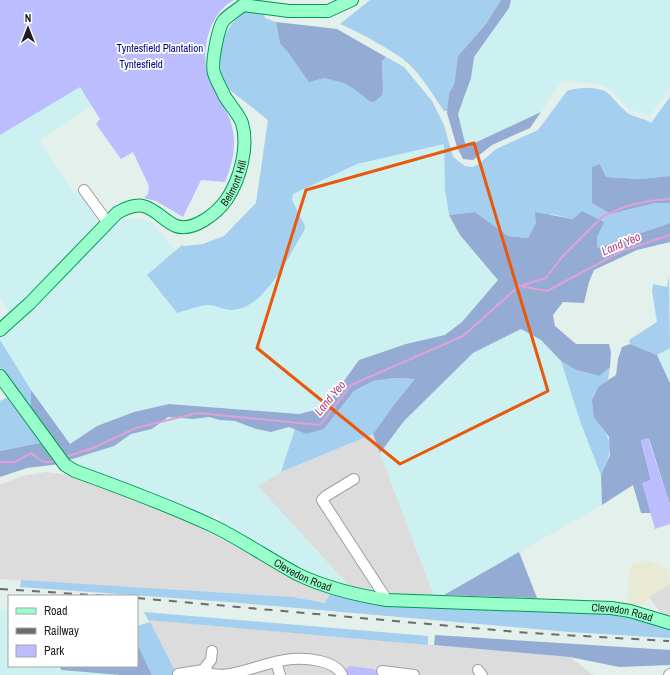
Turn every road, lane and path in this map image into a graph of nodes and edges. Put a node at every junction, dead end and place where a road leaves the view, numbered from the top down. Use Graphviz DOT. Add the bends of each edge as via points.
graph roads {
  1 [pos="352,0"];
  2 [pos="84,190"];
  3 [pos="108,223"];
  4 [pos="0,330"];
  5 [pos="0,376"];
  6 [pos="354,479"];
  7 [pos="387,600"];
  8 [pos="670,623"];
  9 [pos="212,651"];
  10 [pos="276,662"];
  11 [pos="203,670"];
  12 [pos="382,671"];
  13 [pos="178,674"];
  14 [pos="400,674"];
  15 [pos="222,675"];
  16 [pos="280,675"];
  17 [pos="342,675"];
  18 [pos="414,675"];
  1 -- 3 [label="main road, Belmont Hill" via="328,11 289,11 243,5 223,21 216,44 213,72 242,123 244,139 243,157 227,199 211,215 188,227 176,226 156,211 142,205 117,213"];
  2 -- 3 [label="street"];
  3 -- 4 [label="main road, Belmont Hill"];
  5 -- 7 [label="main road, Clevedon Road" via="59,459 75,472 180,511 224,532 297,574 331,588 354,595"];
  6 -- 7 [label="street" via="322,500"];
  7 -- 8 [label="main road, Clevedon Road" via="610,608"];
  9 -- 11 [label="street" via="211,660"];
  10 -- 15 [label="street"];
  10 -- 16 [label="street"];
  10 -- 17 [label="street" via="292,659 325,663 340,670"];
  11 -- 13 [label="street"];
  11 -- 15 [label="street"];
  12 -- 14 [label="street"];
  14 -- 18 [label="street"];
}
